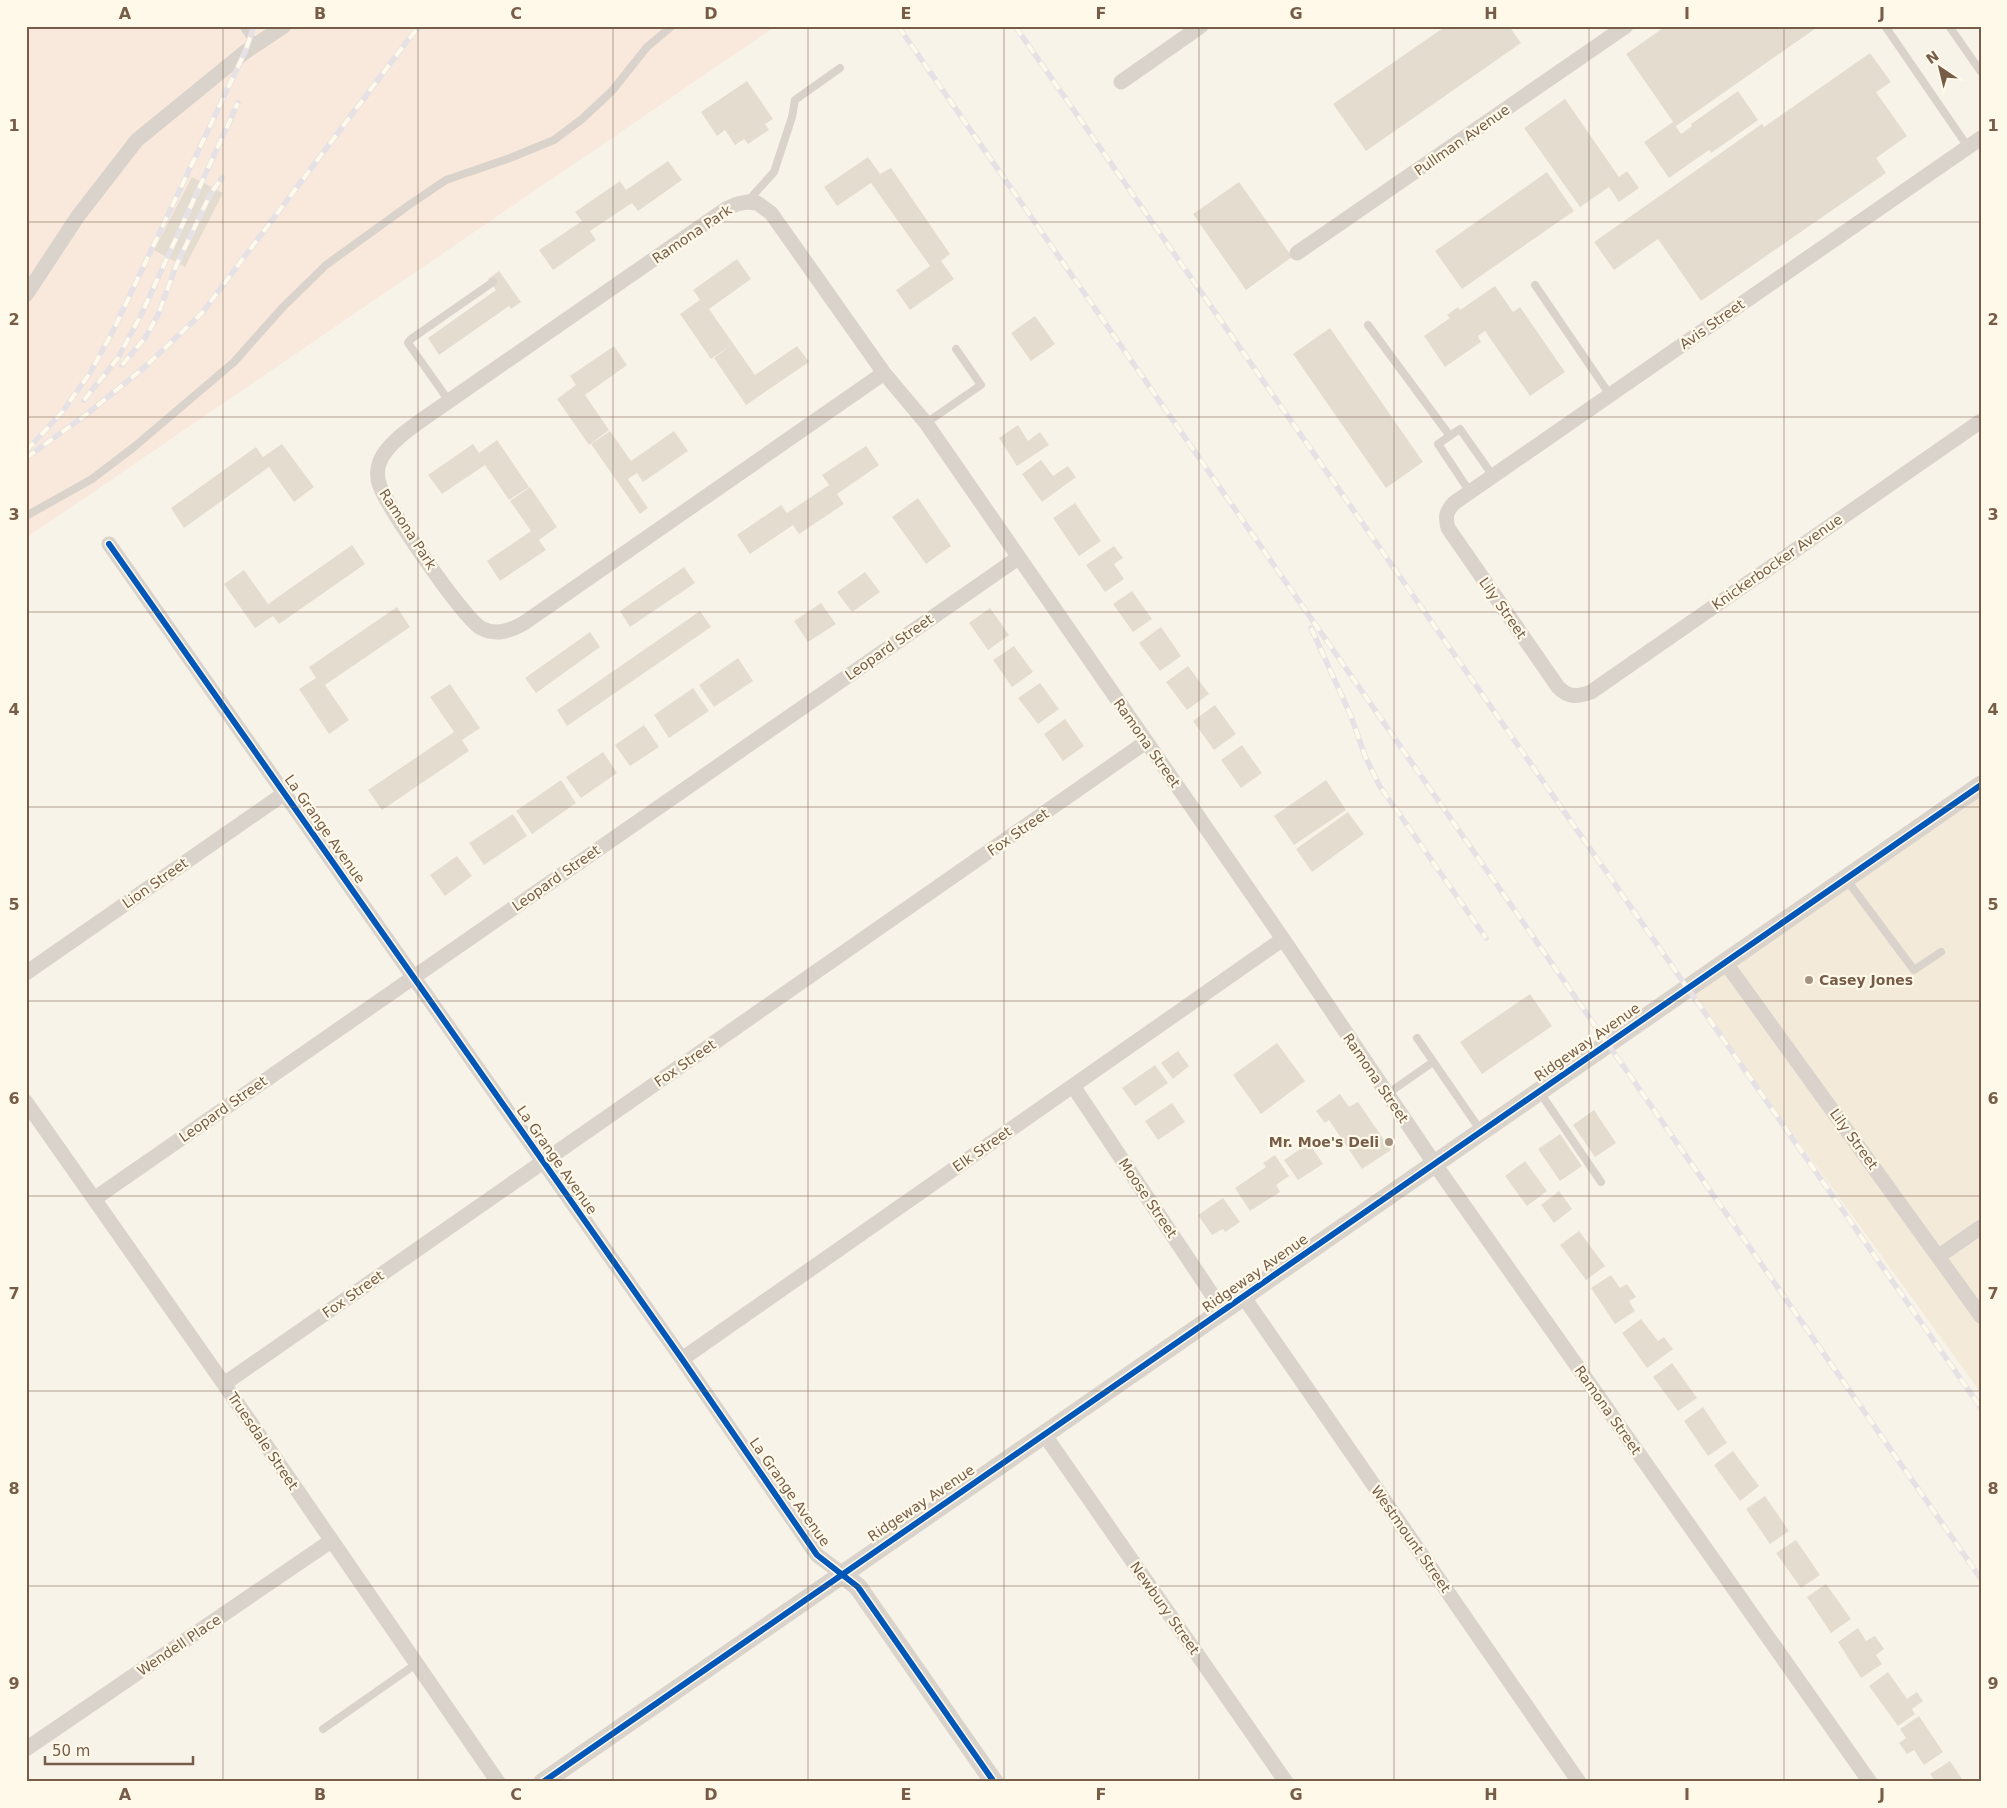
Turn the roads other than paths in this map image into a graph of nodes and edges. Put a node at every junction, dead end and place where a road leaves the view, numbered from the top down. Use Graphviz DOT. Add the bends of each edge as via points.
graph roads {
  1 [pos="243,26"];
  2 [pos="284,26"];
  3 [pos="672,26"];
  4 [pos="1201,26"];
  5 [pos="1626,26"];
  6 [pos="1885,26"];
  7 [pos="1949,26"];
  8 [pos="256,45"];
  9 [pos="840,68"];
  10 [pos="1981,72"];
  11 [pos="1121,82"];
  12 [pos="1974,143"];
  13 [pos="747,202"];
  14 [pos="1297,253"];
  15 [pos="492,282"];
  16 [pos="1535,285"];
  17 [pos="26,295"];
  18 [pos="1368,325"];
  19 [pos="956,349"];
  20 [pos="884,373"];
  21 [pos="1610,395"];
  22 [pos="449,401"];
  23 [pos="1981,421"];
  24 [pos="926,424"];
  25 [pos="1450,436"];
  26 [pos="1493,476"];
  27 [pos="1470,492"];
  28 [pos="1446,513"];
  29 [pos="26,516"];
  30 [pos="109,544"];
  31 [pos="1018,558"];
  32 [pos="1571,696"];
  33 [pos="1146,742"];
  34 [pos="1981,785"];
  35 [pos="285,793"];
  36 [pos="1846,878"];
  37 [pos="1283,939"];
  38 [pos="1941,952"];
  39 [pos="1725,962"];
  40 [pos="26,973"];
  41 [pos="413,976"];
  42 [pos="1417,1038"];
  43 [pos="1433,1062"];
  44 [pos="1072,1086"];
  45 [pos="1538,1091"];
  46 [pos="1387,1094"];
  47 [pos="26,1102"];
  48 [pos="1481,1131"];
  49 [pos="543,1162"];
  50 [pos="1434,1164"];
  51 [pos="1601,1182"];
  52 [pos="94,1199"];
  53 [pos="1981,1227"];
  54 [pos="1939,1256"];
  55 [pos="1243,1296"];
  56 [pos="1222,1310"];
  57 [pos="1981,1316"];
  58 [pos="682,1359"];
  59 [pos="224,1384"];
  60 [pos="1044,1434"];
  61 [pos="331,1541"];
  62 [pos="841,1573"];
  63 [pos="416,1664"];
  64 [pos="323,1729"];
  65 [pos="26,1749"];
  66 [pos="498,1782"];
  67 [pos="543,1782"];
  68 [pos="994,1782"];
  69 [pos="1286,1782"];
  70 [pos="1579,1782"];
  71 [pos="1870,1782"];
  1 -- 8 [label="lane"];
  2 -- 8 [label="street"];
  3 -- 29 [label="lane" via="647,47 612,91 554,140 446,180 409,205 326,266 283,307 234,362 134,447 92,479"];
  4 -- 11 [label="street"];
  5 -- 14 [label="street, Pullman Avenue"];
  6 -- 12 [label="lane"];
  7 -- 10 [label="lane"];
  8 -- 17 [label="street" via="137,140 78,216"];
  9 -- 13 [label="lane" via="795,100 774,172"];
  12 -- 21 [label="street, Avis Street"];
  13 -- 20 [label="street, Ramona Park" via="771,213"];
  13 -- 22 [label="street, Ramona Park" via="726,210"];
  15 -- 22 [label="lane" via="408,343"];
  16 -- 21 [label="lane"];
  18 -- 25 [label="lane"];
  19 -- 24 [label="lane" via="981,385"];
  20 -- 22 [label="street, Ramona Park" via="524,623 502,632 481,628 463,612 390,507 377,476 382,455 389,447"];
  20 -- 24 [label="street, Ramona Street"];
  21 -- 26 [label="street, Avis Street"];
  23 -- 32 [label="street, Knickerbocker Avenue" via="1590,692"];
  24 -- 31 [label="street, Ramona Street"];
  25 -- 26 [label="lane" via="1460,429"];
  25 -- 27 [label="lane" via="1438,444"];
  26 -- 27 [label="street, Avis Street"];
  27 -- 28 [label="street, Avis Street"];
  28 -- 32 [label="street, Lily Street" via="1448,528 1558,688"];
  30 -- 35 [label="street, La Grange Avenue"];
  31 -- 33 [label="street, Ramona Street"];
  31 -- 41 [label="street, Leopard Street"];
  33 -- 37 [label="street, Ramona Street"];
  33 -- 49 [label="street, Fox Street"];
  34 -- 36 [label="street, Ridgeway Avenue"];
  35 -- 40 [label="street, Lion Street"];
  35 -- 41 [label="street, La Grange Avenue"];
  36 -- 38 [label="lane" via="1914,970"];
  36 -- 39 [label="street, Ridgeway Avenue"];
  37 -- 44 [label="street, Elk Street"];
  37 -- 46 [label="street, Ramona Street"];
  39 -- 45 [label="street, Ridgeway Avenue"];
  39 -- 54 [label="street, Lily Street"];
  41 -- 49 [label="street, La Grange Avenue"];
  41 -- 52 [label="street, Leopard Street"];
  42 -- 43 [label="lane"];
  43 -- 46 [label="lane"];
  43 -- 48 [label="lane"];
  44 -- 56 [label="street, Moose Street"];
  44 -- 58 [label="street, Elk Street"];
  45 -- 48 [label="street, Ridgeway Avenue"];
  45 -- 51 [label="lane"];
  46 -- 50 [label="street, Ramona Street"];
  47 -- 52 [label="street, Truesdale Street"];
  48 -- 50 [label="street, Ridgeway Avenue"];
  49 -- 58 [label="street, La Grange Avenue"];
  49 -- 59 [label="street, Fox Street"];
  50 -- 55 [label="street, Ridgeway Avenue"];
  50 -- 71 [label="street, Ramona Street"];
  52 -- 59 [label="street, Truesdale Street"];
  53 -- 54 [label="street"];
  54 -- 57 [label="street, Lily Street"];
  55 -- 56 [label="street, Ridgeway Avenue"];
  55 -- 70 [label="street, Westmount Street"];
  56 -- 60 [label="street, Ridgeway Avenue"];
  58 -- 62 [label="street, La Grange Avenue" via="817,1555"];
  59 -- 61 [label="street, Truesdale Street"];
  60 -- 62 [label="street, Ridgeway Avenue"];
  60 -- 69 [label="street, Newbury Street"];
  61 -- 63 [label="street, Truesdale Street"];
  61 -- 65 [label="street, Wendell Place"];
  62 -- 67 [label="street, Ridgeway Avenue"];
  62 -- 68 [label="street, La Grange Avenue" via="858,1587"];
  63 -- 64 [label="lane"];
  63 -- 66 [label="street, Truesdale Street"];
}
